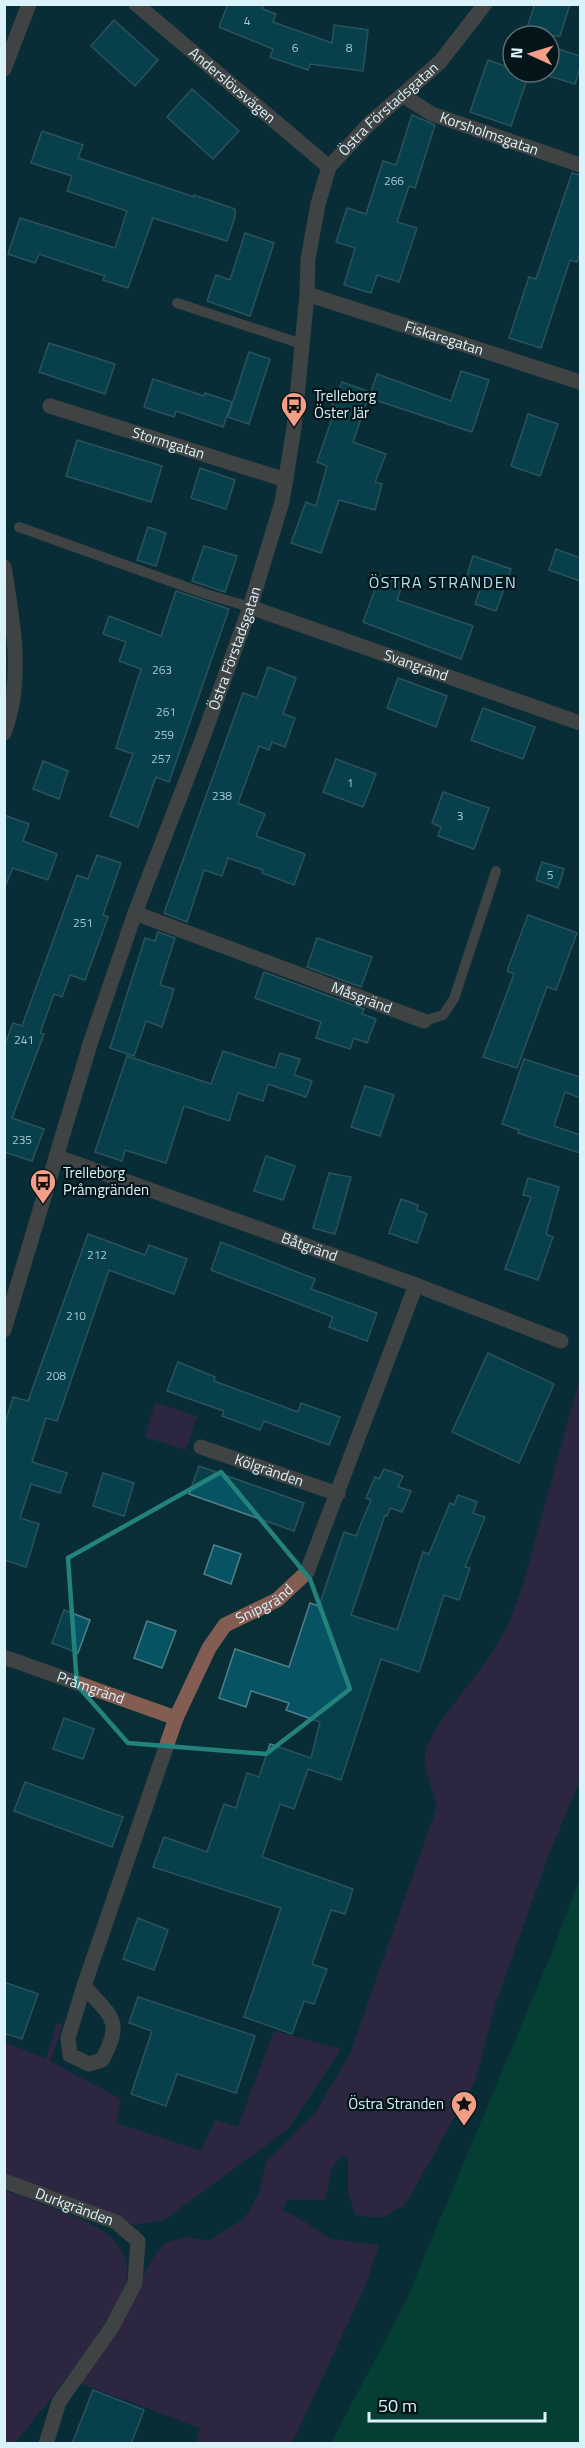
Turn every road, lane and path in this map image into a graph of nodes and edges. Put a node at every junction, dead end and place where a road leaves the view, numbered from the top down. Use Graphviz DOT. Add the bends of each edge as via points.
graph roads {
  1 [pos="29,4"];
  2 [pos="136,4"];
  3 [pos="485,4"];
  4 [pos="4,69"];
  5 [pos="402,95"];
  6 [pos="580,165"];
  7 [pos="329,167"];
  8 [pos="307,294"];
  9 [pos="177,303"];
  10 [pos="302,344"];
  11 [pos="580,382"];
  12 [pos="50,406"];
  13 [pos="286,480"];
  14 [pos="19,527"];
  15 [pos="4,567"];
  16 [pos="250,607"];
  17 [pos="580,723"];
  18 [pos="4,733"];
  19 [pos="496,871"];
  20 [pos="135,913"];
  21 [pos="424,1021"];
  22 [pos="58,1157"];
  23 [pos="416,1285"];
  24 [pos="4,1330"];
  25 [pos="561,1341"];
  26 [pos="201,1447"];
  27 [pos="338,1494"];
  28 [pos="4,1658"];
  29 [pos="176,1718"];
  30 [pos="84,1986"];
  31 [pos="4,2181"];
  32 [pos="46,2444"];
  1 -- 4 [label="street"];
  2 -- 7 [label="street, Anderslövsvägen"];
  3 -- 5 [label="street, Östra Förstadsgatan" via="440,62"];
  5 -- 6 [label="street, Korsholmsgatan" via="432,114"];
  5 -- 7 [label="street, Östra Förstadsgatan"];
  7 -- 8 [label="street, Östra Förstadsgatan" via="308,259"];
  8 -- 10 [label="street, Östra Förstadsgatan"];
  8 -- 11 [label="street, Fiskaregatan"];
  9 -- 10 [label="lane"];
  10 -- 13 [label="street, Östra Förstadsgatan"];
  12 -- 13 [label="street, Stormgatan"];
  13 -- 16 [label="street, Östra Förstadsgatan"];
  14 -- 16 [label="lane"];
  15 -- 18 [label="street" via="13,618 15,670"];
  16 -- 17 [label="street, Svangränd"];
  16 -- 20 [label="street, Östra Förstadsgatan"];
  19 -- 21 [label="lane, Måsgränd" via="454,999 443,1015"];
  20 -- 21 [label="street, Måsgränd"];
  20 -- 22 [label="street, Östra Förstadsgatan" via="91,1041"];
  22 -- 23 [label="street, Båtgränd"];
  22 -- 24 [label="street, Östra Förstadsgatan"];
  23 -- 25 [label="street, Båtgränd"];
  23 -- 27 [label="street, Snipgränd"];
  26 -- 27 [label="street, Kölgränden"];
  27 -- 29 [label="street, Snipgränd" via="307,1572 277,1600 225,1625 209,1648"];
  28 -- 29 [label="street, Pråmgränd"];
  29 -- 30 [label="street, Snipgränd"];
  30 -- 30 [label="street, Snipgränd" via="112,2019 113,2039 102,2060 89,2064 70,2055 68,2038"];
  31 -- 32 [label="street, Durkgränden" via="116,2222 138,2241 135,2283 112,2327 59,2402"];
}
